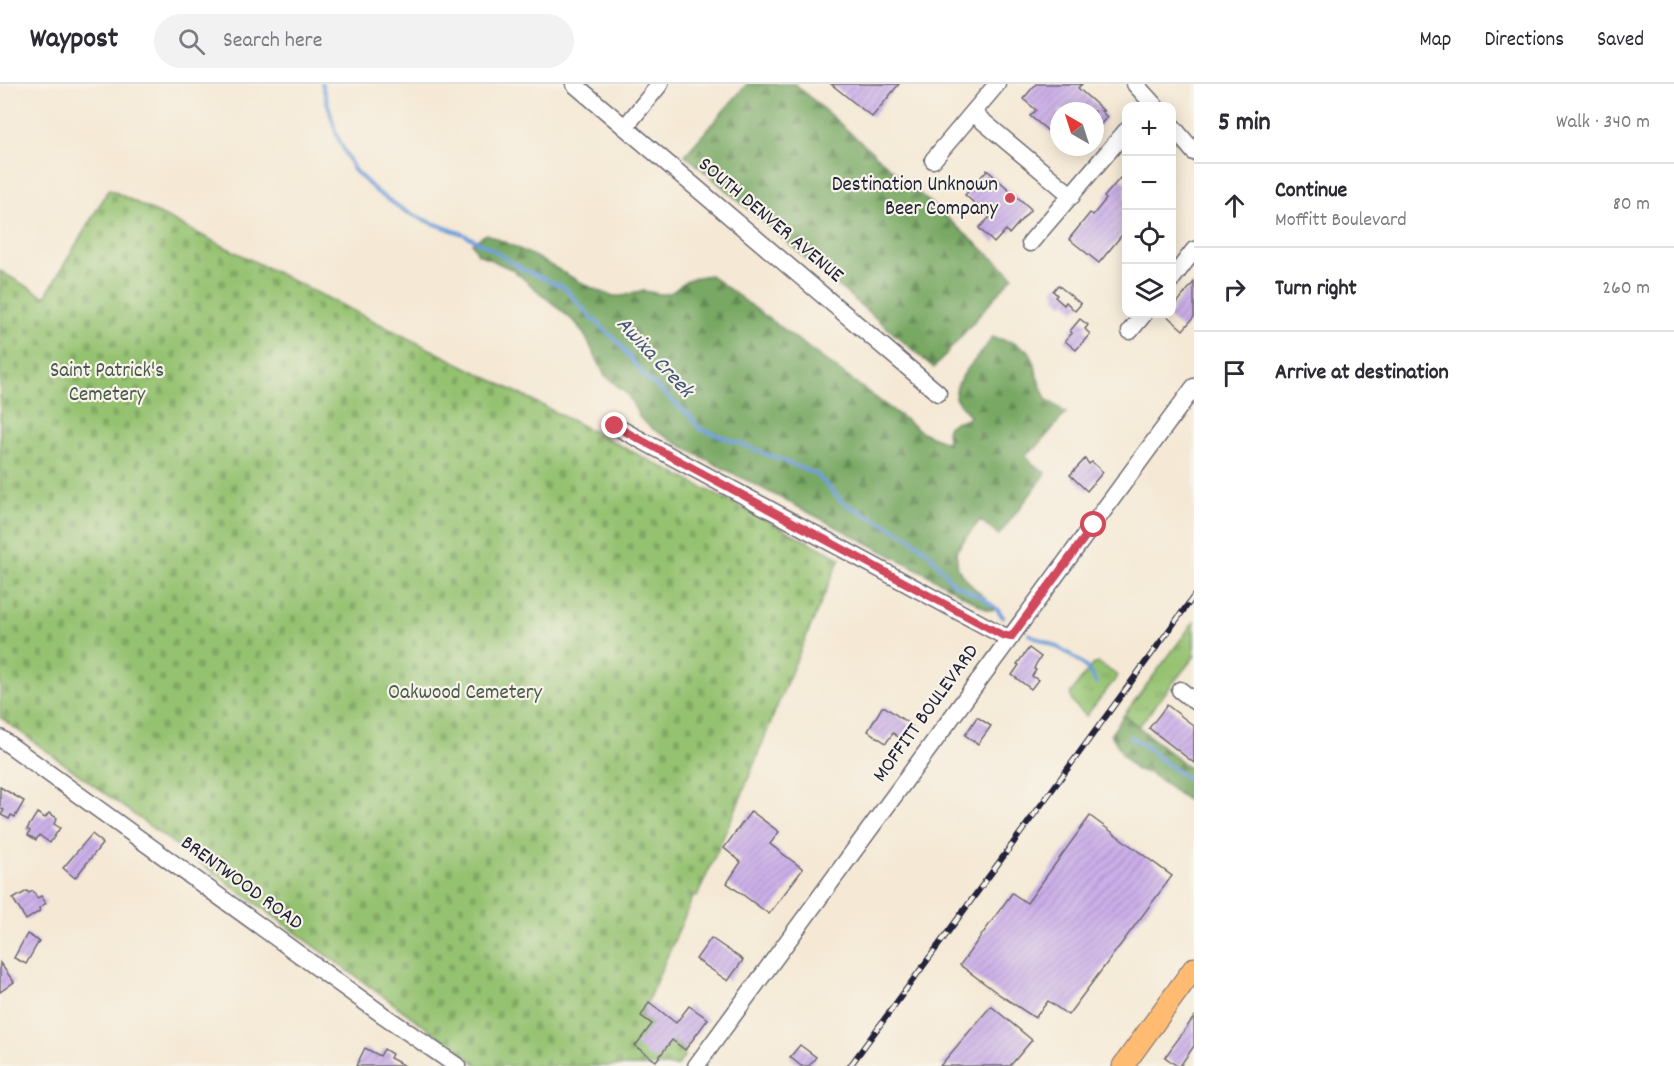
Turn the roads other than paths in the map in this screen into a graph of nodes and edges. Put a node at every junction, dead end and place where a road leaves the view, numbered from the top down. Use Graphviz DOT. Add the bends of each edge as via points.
graph roads {
  1 [pos="574,84"];
  2 [pos="660,84"];
  3 [pos="997,84"];
  4 [pos="1135,84"];
  5 [pos="1149,102"];
  6 [pos="973,113"];
  7 [pos="625,127"];
  8 [pos="1176,131"];
  9 [pos="1122,136"];
  10 [pos="1194,152"];
  11 [pos="933,160"];
  12 [pos="1072,196"];
  13 [pos="1030,243"];
  14 [pos="1194,250"];
  15 [pos="1176,274"];
  16 [pos="1141,318"];
  17 [pos="1130,331"];
  18 [pos="1194,387"];
  19 [pos="938,393"];
  20 [pos="615,426"];
  21 [pos="1011,637"];
  22 [pos="1180,690"];
  23 [pos="1194,701"];
  24 [pos="0,738"];
  25 [pos="1194,968"];
  26 [pos="457,1066"];
  27 [pos="696,1066"];
  28 [pos="1123,1066"];
  1 -- 7 [label="street, SOUTH DENVER AVENUE"];
  2 -- 7 [label="street"];
  3 -- 6 [label="street"];
  4 -- 5 [label="street"];
  6 -- 11 [label="street"];
  6 -- 12 [label="street"];
  7 -- 19 [label="street, SOUTH DENVER AVENUE"];
  8 -- 10 [label="street"];
  9 -- 12 [label="street"];
  12 -- 13 [label="street"];
  14 -- 15 [label="street"];
  16 -- 17 [label="street"];
  18 -- 21 [label="street, MOFFITT BOULEVARD"];
  20 -- 21 [label="street"];
  21 -- 27 [label="street, MOFFITT BOULEVARD"];
  22 -- 23 [label="street"];
  24 -- 26 [label="street, BRENTWOOD ROAD"];
  25 -- 28 [label="main road"];
}
